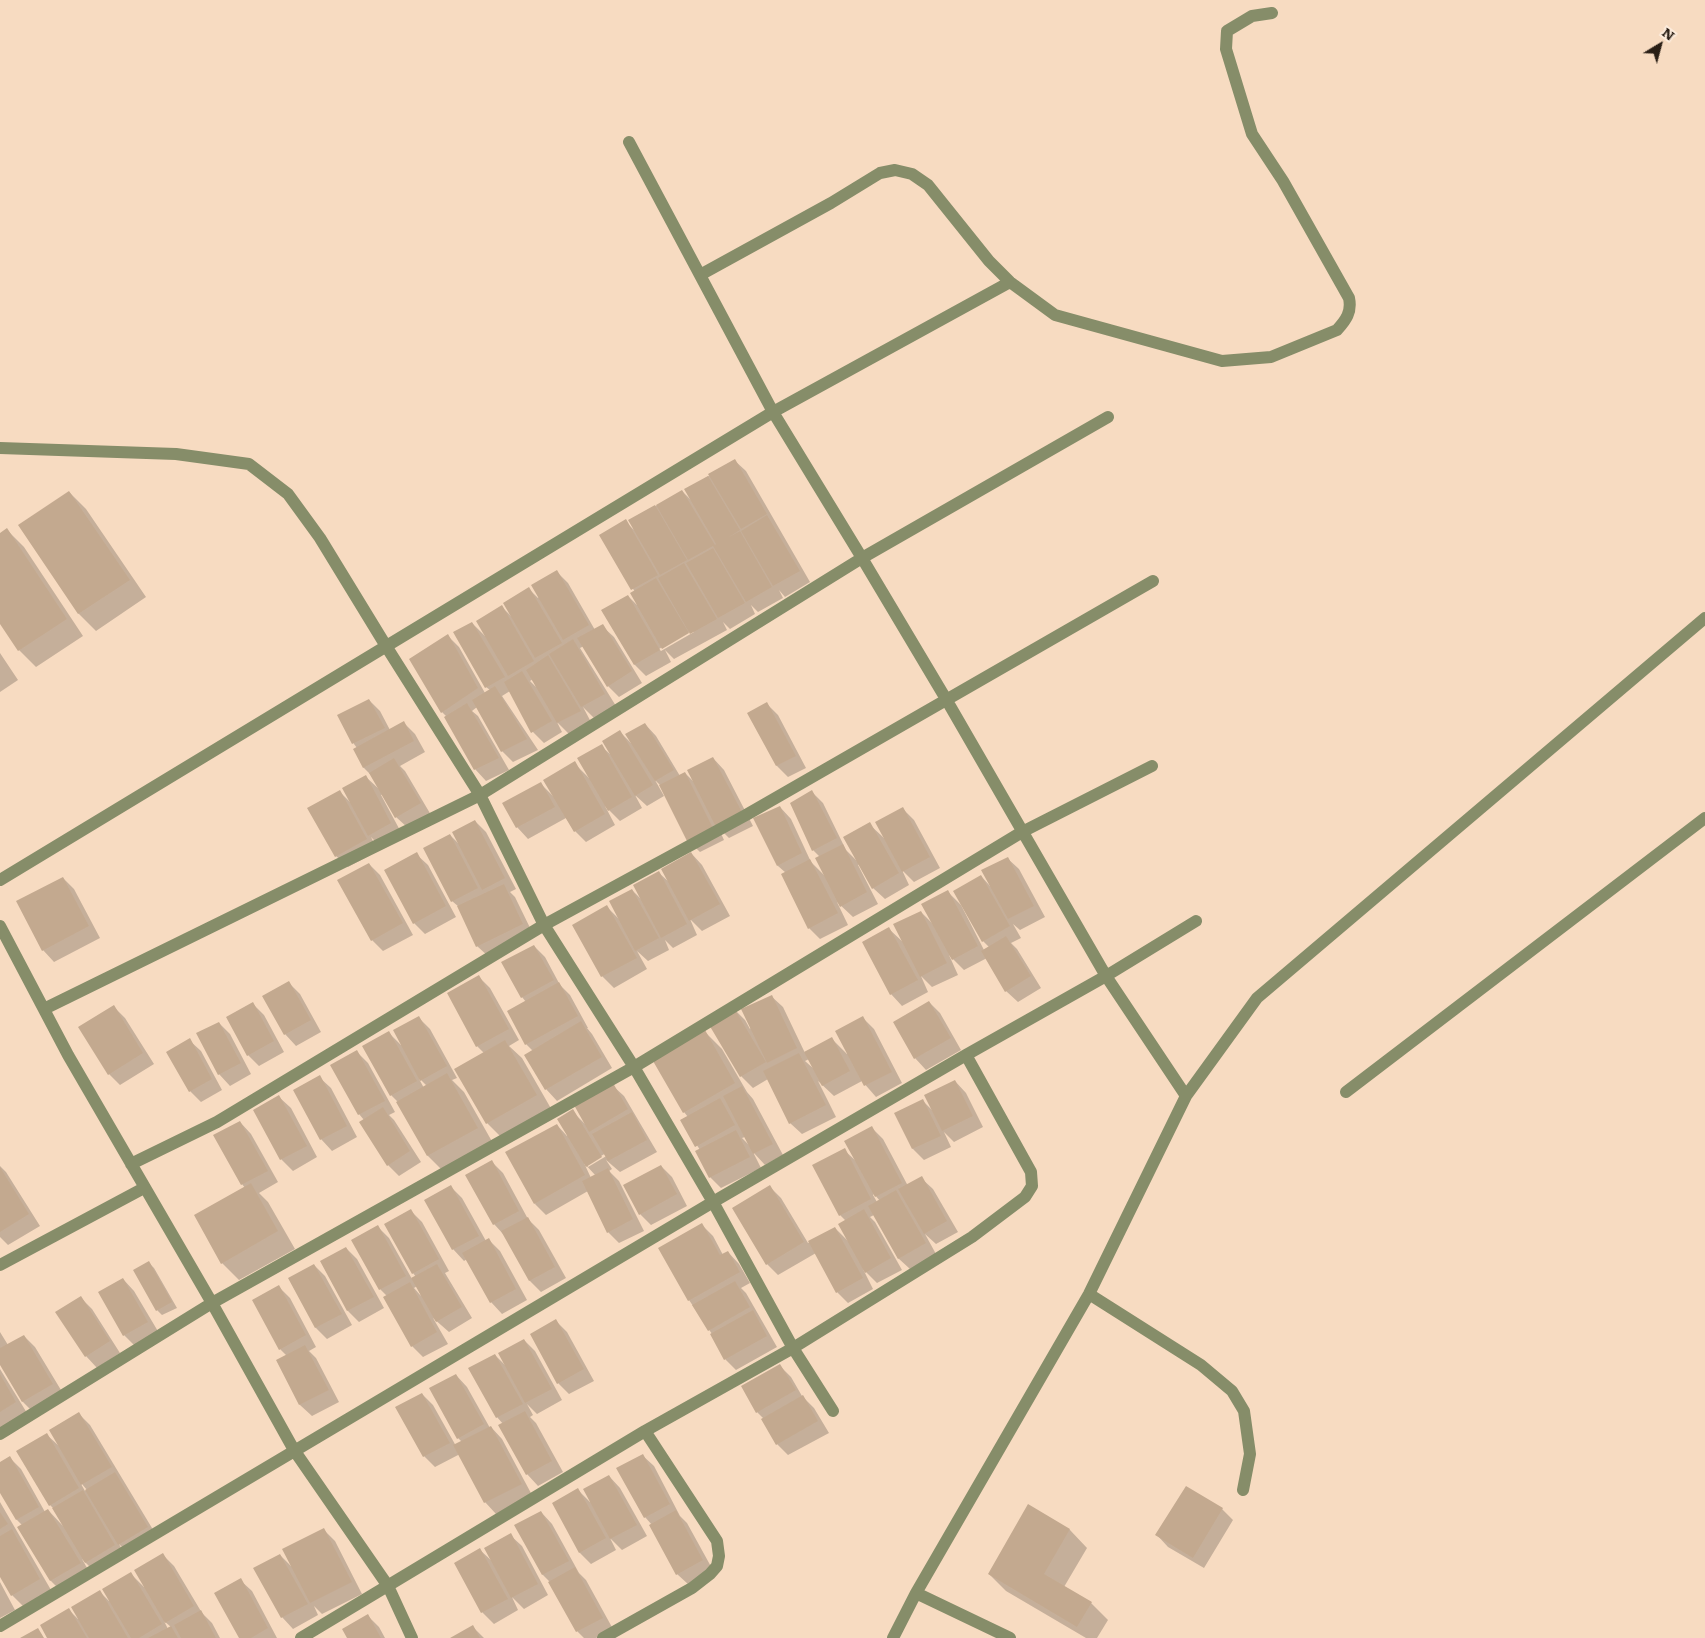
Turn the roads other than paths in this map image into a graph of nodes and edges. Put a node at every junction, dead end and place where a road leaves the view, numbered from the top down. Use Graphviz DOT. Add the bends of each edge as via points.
graph roads {
  1 [pos="1272,13"];
  2 [pos="629,142"];
  3 [pos="700,275"];
  4 [pos="1010,282"];
  5 [pos="773,412"];
  6 [pos="1108,417"];
  7 [pos="0,448"];
  8 [pos="862,558"];
  9 [pos="1153,581"];
  10 [pos="1705,618"];
  11 [pos="386,646"];
  12 [pos="946,699"];
  13 [pos="1152,766"];
  14 [pos="480,795"];
  15 [pos="1705,818"];
  16 [pos="1022,832"];
  17 [pos="0,880"];
  18 [pos="1196,921"];
  19 [pos="544,925"];
  20 [pos="0,926"];
  21 [pos="1106,976"];
  22 [pos="44,1009"];
  23 [pos="966,1055"];
  24 [pos="634,1067"];
  25 [pos="1346,1092"];
  26 [pos="1186,1096"];
  27 [pos="131,1164"];
  28 [pos="144,1188"];
  29 [pos="713,1202"];
  30 [pos="0,1264"];
  31 [pos="1089,1294"];
  32 [pos="212,1303"];
  33 [pos="793,1348"];
  34 [pos="833,1411"];
  35 [pos="645,1431"];
  36 [pos="0,1434"];
  37 [pos="294,1450"];
  38 [pos="1244,1490"];
  39 [pos="388,1586"];
  40 [pos="916,1593"];
  41 [pos="0,1626"];
  42 [pos="301,1638"];
  43 [pos="412,1638"];
  44 [pos="603,1638"];
  45 [pos="893,1638"];
  46 [pos="1010,1638"];
  1 -- 4 [label="street" via="1252,16 1227,31 1226,49 1252,134 1283,181 1349,298 1351,309 1337,330 1271,358 1222,361 1055,315"];
  2 -- 3 [label="street"];
  3 -- 4 [label="street" via="880,173 895,170 912,174 928,185 988,261"];
  3 -- 5 [label="street"];
  4 -- 5 [label="street"];
  5 -- 8 [label="street"];
  5 -- 11 [label="street"];
  6 -- 8 [label="street"];
  7 -- 11 [label="street" via="176,454 249,464 288,494 320,538"];
  8 -- 12 [label="street"];
  8 -- 14 [label="street"];
  9 -- 12 [label="street"];
  10 -- 26 [label="street" via="1256,998"];
  11 -- 14 [label="street"];
  11 -- 17 [label="street"];
  12 -- 16 [label="street"];
  12 -- 19 [label="street" via="746,815"];
  13 -- 16 [label="street"];
  14 -- 19 [label="street"];
  14 -- 22 [label="street"];
  15 -- 25 [label="street"];
  16 -- 21 [label="street"];
  16 -- 24 [label="street"];
  18 -- 21 [label="street"];
  19 -- 24 [label="street"];
  19 -- 27 [label="street" via="217,1122"];
  20 -- 22 [label="street"];
  21 -- 23 [label="street"];
  21 -- 26 [label="street"];
  22 -- 27 [label="street"];
  23 -- 29 [label="street"];
  23 -- 33 [label="street" via="1031,1172 1032,1186 1025,1197 972,1237"];
  24 -- 29 [label="street"];
  24 -- 32 [label="street"];
  26 -- 31 [label="street"];
  27 -- 28 [label="street"];
  28 -- 30 [label="street"];
  28 -- 32 [label="street"];
  29 -- 33 [label="street"];
  29 -- 37 [label="street"];
  31 -- 38 [label="street" via="1201,1365 1232,1391 1244,1411 1250,1454"];
  31 -- 40 [label="street"];
  32 -- 36 [label="street"];
  32 -- 37 [label="street"];
  33 -- 34 [label="street"];
  33 -- 35 [label="street"];
  35 -- 39 [label="street"];
  35 -- 44 [label="street" via="717,1542 719,1556 710,1574 692,1588"];
  37 -- 39 [label="street"];
  37 -- 41 [label="street"];
  39 -- 42 [label="street"];
  39 -- 43 [label="street"];
  40 -- 45 [label="street"];
  40 -- 46 [label="street"];
}
